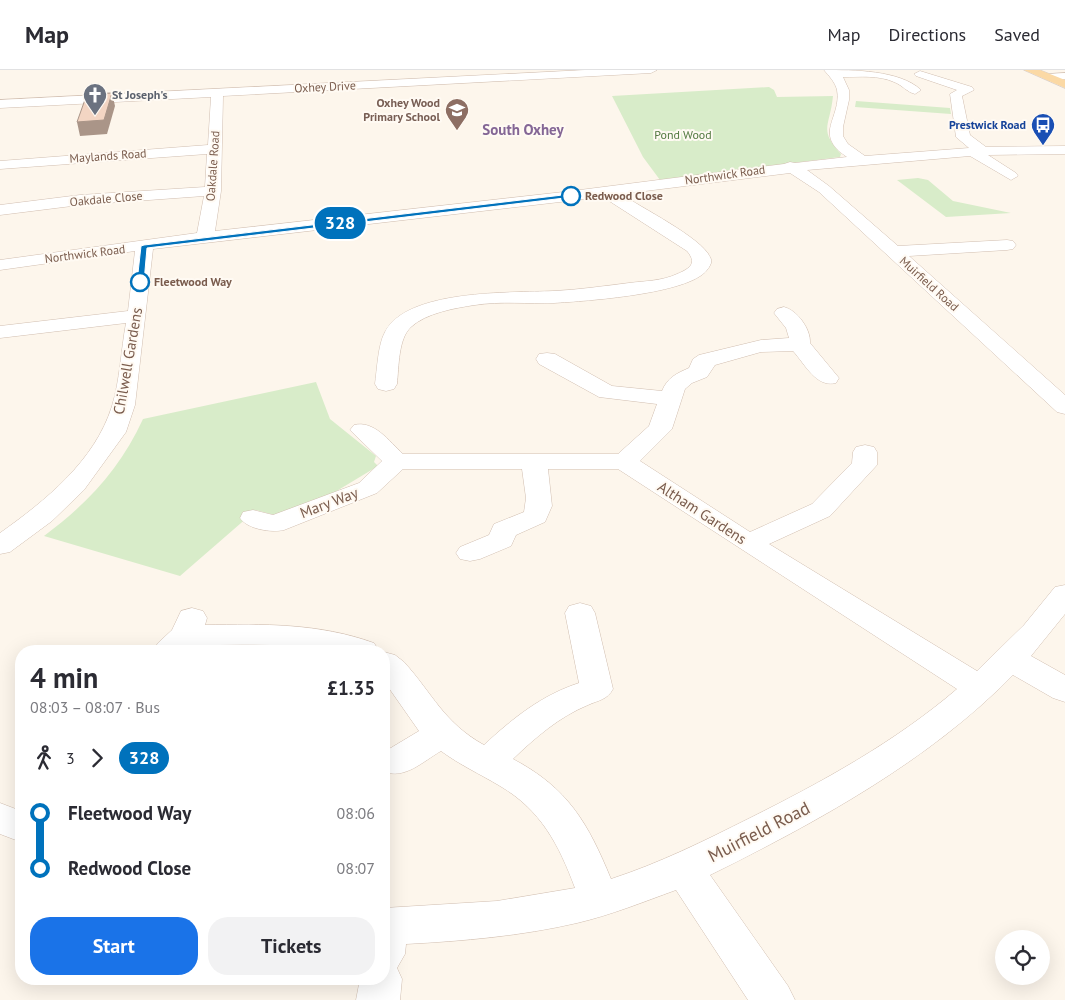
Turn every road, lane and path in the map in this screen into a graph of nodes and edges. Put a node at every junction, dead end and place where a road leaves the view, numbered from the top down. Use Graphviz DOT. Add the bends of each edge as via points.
graph roads {
  1 [pos="651,70"];
  2 [pos="1030,70"];
  3 [pos="832,72"];
  4 [pos="920,74"];
  5 [pos="449,75"];
  6 [pos="1065,76"];
  7 [pos="1048,77"];
  8 [pos="1065,84"];
  9 [pos="914,90"];
  10 [pos="217,93"];
  11 [pos="0,104"];
  12 [pos="216,149"];
  13 [pos="1065,150"];
  14 [pos="977,152"];
  15 [pos="860,159"];
  16 [pos="0,165"];
  17 [pos="790,166"];
  18 [pos="1011,176"];
  19 [pos="213,191"];
  20 [pos="606,192"];
  21 [pos="0,210"];
  22 [pos="205,238"];
  23 [pos="1006,245"];
  24 [pos="144,246"];
  25 [pos="894,252"];
  26 [pos="0,265"];
  27 [pos="784,313"];
  28 [pos="137,316"];
  29 [pos="0,332"];
  30 [pos="799,344"];
  31 [pos="547,358"];
  32 [pos="828,378"];
  33 [pos="386,384"];
  34 [pos="670,399"];
  35 [pos="1065,407"];
  36 [pos="362,430"];
  37 [pos="865,452"];
  38 [pos="397,461"];
  39 [pos="534,461"];
  40 [pos="624,462"];
  41 [pos="253,518"];
  42 [pos="748,543"];
  43 [pos="0,546"];
  44 [pos="470,553"];
  45 [pos="1065,594"];
  46 [pos="580,613"];
  47 [pos="182,635"];
  48 [pos="345,645"];
  49 [pos="1009,658"];
  50 [pos="390,671"];
  51 [pos="978,687"];
  52 [pos="1065,690"];
  53 [pos="442,734"];
  54 [pos="395,762"];
  55 [pos="487,763"];
  56 [pos="0,818"];
  57 [pos="15,824"];
  58 [pos="684,870"];
  59 [pos="599,899"];
  60 [pos="390,934"];
  61 [pos="380,985"];
  62 [pos="378,1000"];
  63 [pos="773,1000"];
  1 -- 5 [label="street, Oxhey Drive"];
  2 -- 7 [label="main road"];
  3 -- 9 [label="street" via="880,75 906,82"];
  3 -- 15 [label="street" via="843,89 843,107 836,134 842,147"];
  4 -- 14 [label="street" via="968,90 956,94 962,134"];
  5 -- 10 [label="street, Oxhey Drive"];
  6 -- 7 [label="street"];
  7 -- 8 [label="main road"];
  10 -- 11 [label="street, Oxhey Drive"];
  10 -- 12 [label="street, Oakdale Road"];
  12 -- 16 [label="street, Maylands Road"];
  12 -- 19 [label="street, Oakdale Road"];
  13 -- 14 [label="street, Northwick Road"];
  14 -- 15 [label="street, Northwick Road"];
  14 -- 18 [label="street"];
  15 -- 17 [label="street, Northwick Road"];
  17 -- 20 [label="street, Northwick Road"];
  17 -- 25 [label="street, Muirfield Road" via="824,188"];
  19 -- 21 [label="street, Oakdale Close" via="80,200"];
  19 -- 22 [label="street, Oakdale Road"];
  20 -- 22 [label="street, Northwick Road"];
  20 -- 33 [label="street" via="693,247 702,258 700,268 687,278 659,285 555,298 475,299 426,310 394,333"];
  22 -- 24 [label="street, Northwick Road"];
  23 -- 25 [label="street"];
  24 -- 26 [label="street, Northwick Road"];
  24 -- 28 [label="street, Chilwell Gardens"];
  25 -- 35 [label="street, Muirfield Road"];
  27 -- 30 [label="street" via="799,331"];
  28 -- 29 [label="street"];
  28 -- 43 [label="street, Chilwell Gardens" via="124,406 114,432 75,485 43,515"];
  30 -- 32 [label="street"];
  30 -- 34 [label="street" via="761,346 707,360 701,364 699,372 675,386"];
  31 -- 34 [label="street" via="607,392"];
  34 -- 40 [label="street" via="660,429"];
  36 -- 38 [label="street"];
  37 -- 42 [label="street" via="864,465 822,510"];
  38 -- 39 [label="street"];
  38 -- 41 [label="street, Mary Way" via="368,488 274,524"];
  39 -- 40 [label="street"];
  39 -- 44 [label="street" via="539,502 535,517 504,530 501,540"];
  40 -- 42 [label="street, Altham Gardens"];
  42 -- 51 [label="street, Altham Gardens"];
  45 -- 49 [label="street, Muirfield Road" via="1048,618"];
  46 -- 55 [label="street" via="596,689 562,701 548,710 528,724"];
  47 -- 48 [label="street" via="268,635"];
  49 -- 51 [label="street, Muirfield Road"];
  49 -- 52 [label="street"];
  50 -- 53 [label="street"];
  51 -- 58 [label="street, Muirfield Road" via="936,723 813,805"];
  53 -- 54 [label="street"];
  53 -- 55 [label="street"];
  55 -- 59 [label="street" via="532,787 564,819 580,848"];
  56 -- 57 [label="street"];
  58 -- 59 [label="street, Muirfield Road"];
  58 -- 63 [label="street"];
  59 -- 60 [label="street, Muirfield Road" via="552,912"];
  61 -- 62 [label="street"];
}
